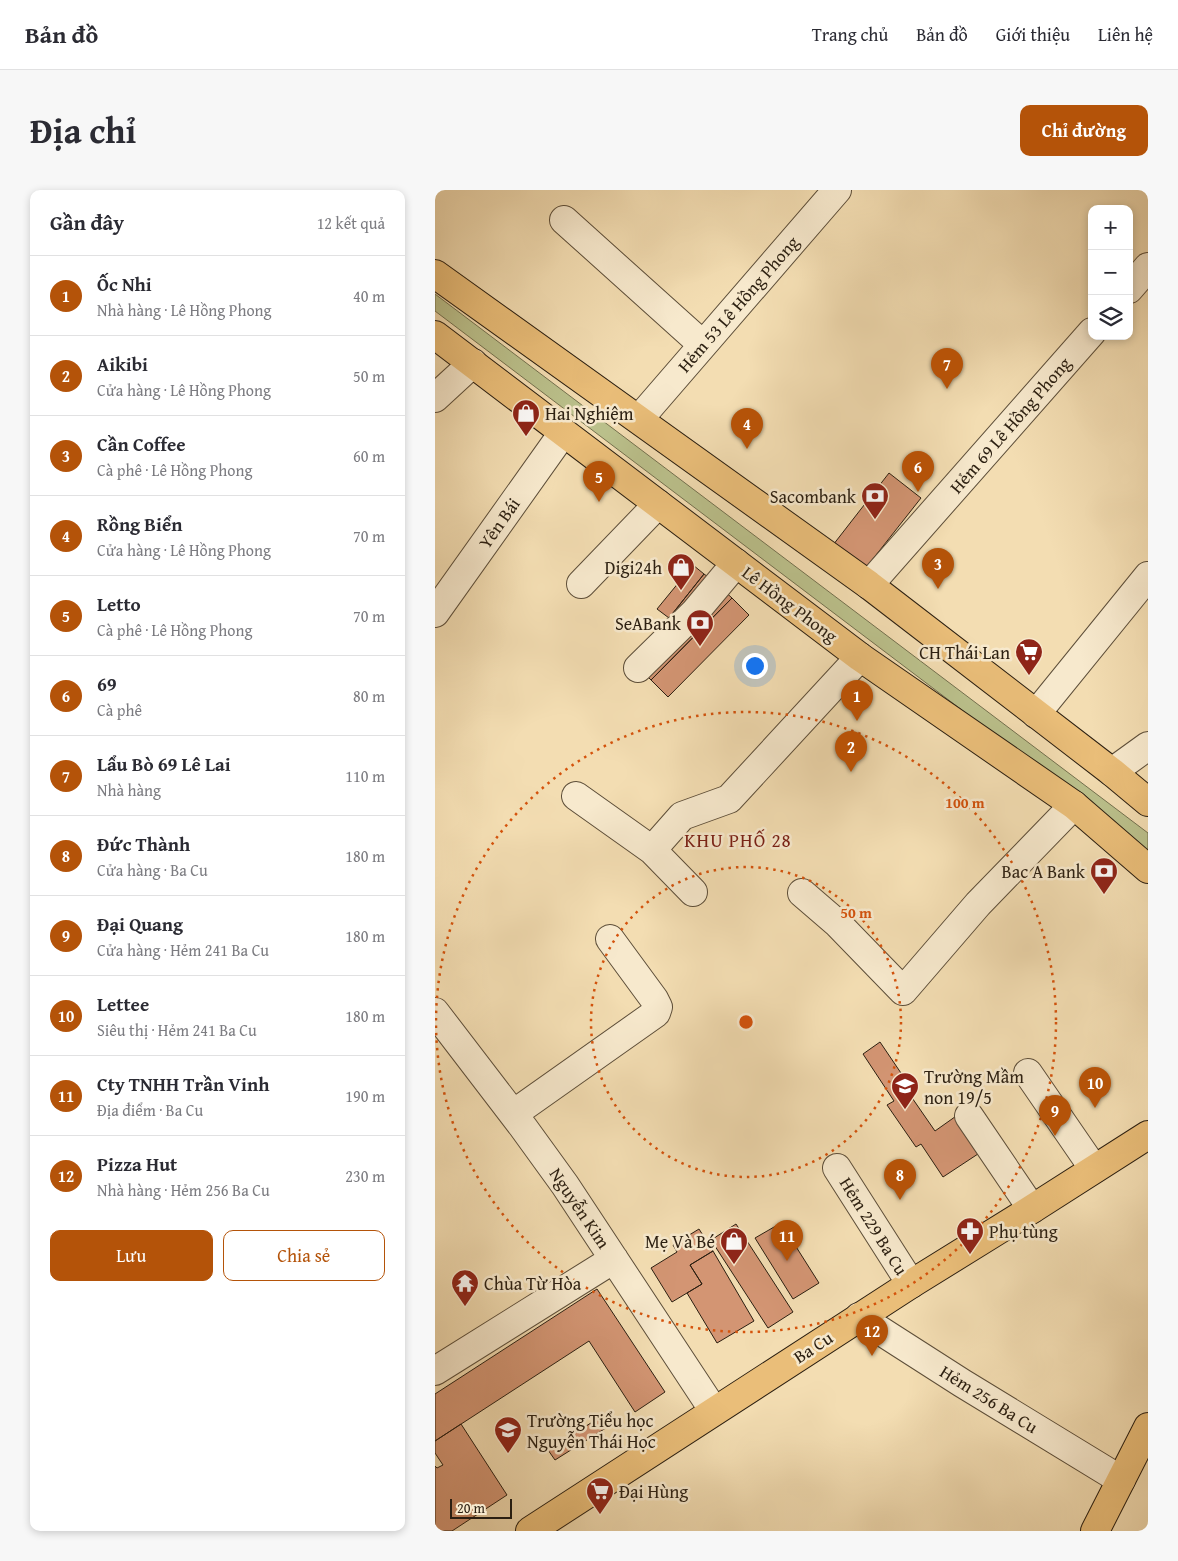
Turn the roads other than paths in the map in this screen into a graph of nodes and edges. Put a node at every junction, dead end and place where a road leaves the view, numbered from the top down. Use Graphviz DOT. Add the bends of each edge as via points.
graph roads {
  1 [pos="837,190"];
  2 [pos="564,220"];
  3 [pos="1148,267"];
  4 [pos="435,274"];
  5 [pos="1133,284"];
  6 [pos="435,335"];
  7 [pos="1088,337"];
  8 [pos="703,344"];
  9 [pos="473,363"];
  10 [pos="435,398"];
  11 [pos="639,419"];
  12 [pos="563,433"];
  13 [pos="658,504"];
  14 [pos="736,563"];
  15 [pos="1148,576"];
  16 [pos="581,584"];
  17 [pos="869,585"];
  18 [pos="435,613"];
  19 [pos="859,657"];
  20 [pos="638,668"];
  21 [pos="1036,714"];
  22 [pos="1148,746"];
  23 [pos="1112,772"];
  24 [pos="576,796"];
  25 [pos="1148,802"];
  26 [pos="1074,805"];
  27 [pos="652,850"];
  28 [pos="1148,868"];
  29 [pos="693,892"];
  30 [pos="802,893"];
  31 [pos="610,939"];
  32 [pos="435,1012"];
  33 [pos="1028,1073"];
  34 [pos="513,1114"];
  35 [pos="969,1116"];
  36 [pos="1148,1135"];
  37 [pos="837,1168"];
  38 [pos="1094,1169"];
  39 [pos="1032,1209"];
  40 [pos="614,1258"];
  41 [pos="911,1284"];
  42 [pos="859,1317"];
  43 [pos="435,1371"];
  44 [pos="714,1411"];
  45 [pos="1148,1427"];
  46 [pos="1121,1480"];
  47 [pos="530,1531"];
  48 [pos="1095,1531"];
  1 -- 8 [label="street, Hẻm 53 Lê Hồng Phong"];
  2 -- 8 [label="street"];
  3 -- 5 [label="street"];
  4 -- 11 [label="main road"];
  6 -- 9 [label="main road, Lê Hồng Phong"];
  7 -- 17 [label="street, Hẻm 69 Lê Hồng Phong"];
  8 -- 11 [label="street, Hẻm 53 Lê Hồng Phong"];
  9 -- 10 [label="street"];
  9 -- 12 [label="main road, Lê Hồng Phong"];
  11 -- 17 [label="main road"];
  12 -- 13 [label="main road, Lê Hồng Phong"];
  12 -- 18 [label="street, Yên Bái"];
  13 -- 14 [label="main road, Lê Hồng Phong"];
  13 -- 16 [label="street"];
  14 -- 19 [label="main road, Lê Hồng Phong"];
  14 -- 20 [label="street" via="695,612"];
  15 -- 21 [label="street"];
  17 -- 21 [label="main road"];
  19 -- 26 [label="main road, Lê Hồng Phong"];
  19 -- 27 [label="street" via="729,799 682,816"];
  21 -- 23 [label="main road"];
  22 -- 23 [label="street"];
  23 -- 25 [label="main road"];
  24 -- 27 [label="street"];
  26 -- 28 [label="main road, Lê Hồng Phong"];
  26 -- 30 [label="street" via="978,904 903,991 838,924"];
  27 -- 29 [label="street"];
  31 -- 34 [label="street" via="654,999 658,1007 656,1013"];
  32 -- 34 [label="street, Nguyễn Kim"];
  33 -- 38 [label="street"];
  34 -- 40 [label="street, Nguyễn Kim"];
  35 -- 39 [label="street"];
  36 -- 38 [label="main road, Ba Cu"];
  37 -- 41 [label="street, Hẻm 229 Ba Cu"];
  38 -- 39 [label="main road, Ba Cu"];
  39 -- 41 [label="main road, Ba Cu"];
  40 -- 43 [label="street"];
  40 -- 44 [label="street, Nguyễn Kim"];
  41 -- 42 [label="main road, Ba Cu"];
  42 -- 44 [label="main road, Ba Cu"];
  42 -- 46 [label="street, Hẻm 256 Ba Cu"];
  44 -- 47 [label="main road, Ba Cu"];
  45 -- 46 [label="main road"];
  46 -- 48 [label="main road"];
}
